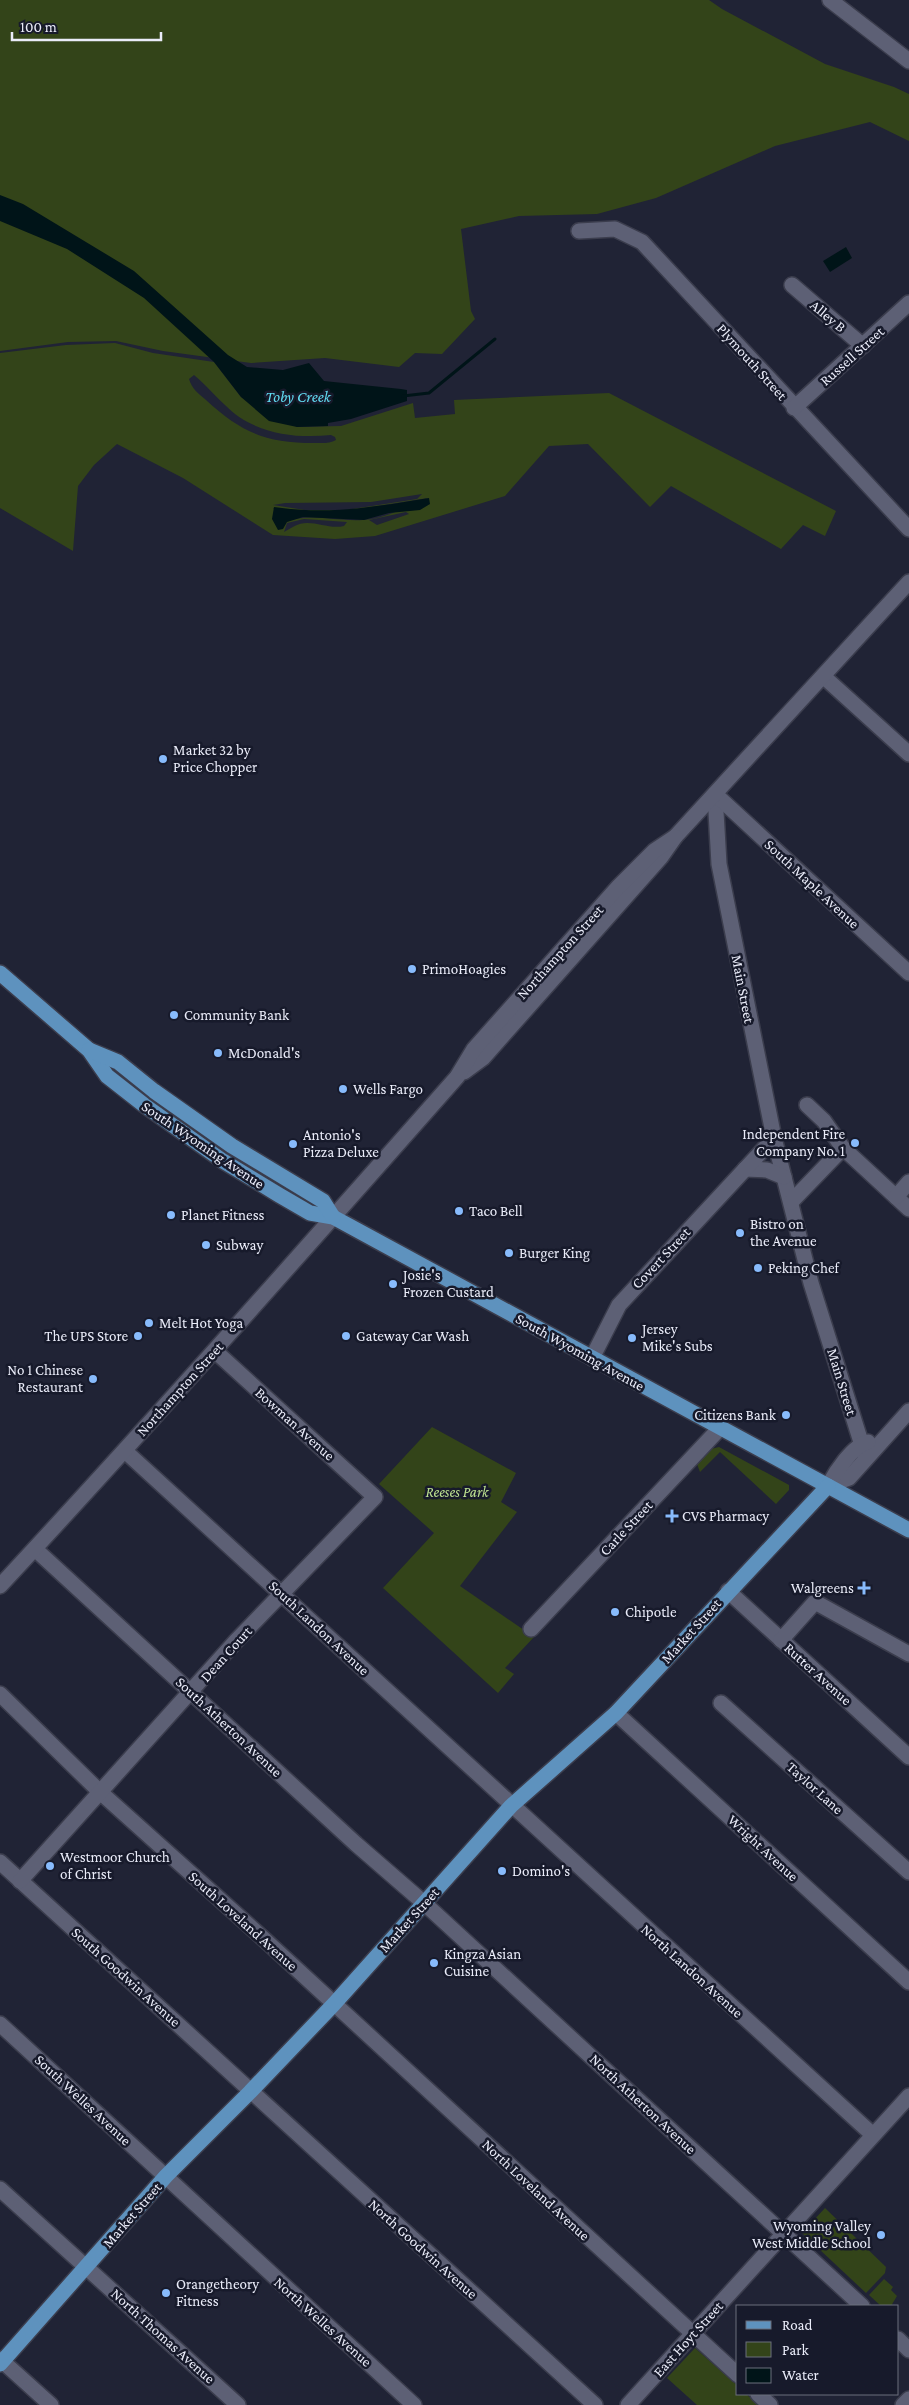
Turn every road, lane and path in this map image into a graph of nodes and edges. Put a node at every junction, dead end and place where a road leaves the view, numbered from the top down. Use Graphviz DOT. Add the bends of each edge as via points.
graph roads {
  1 [pos="834,1"];
  2 [pos="909,61"];
  3 [pos="579,231"];
  4 [pos="792,285"];
  5 [pos="909,303"];
  6 [pos="863,346"];
  7 [pos="794,408"];
  8 [pos="909,529"];
  9 [pos="909,582"];
  10 [pos="824,676"];
  11 [pos="909,754"];
  12 [pos="715,794"];
  13 [pos="0,973"];
  14 [pos="909,973"];
  15 [pos="807,1105"];
  16 [pos="774,1138"];
  17 [pos="844,1148"];
  18 [pos="745,1169"];
  19 [pos="784,1177"];
  20 [pos="909,1182"];
  21 [pos="896,1197"];
  22 [pos="790,1202"];
  23 [pos="909,1209"];
  24 [pos="333,1217"];
  25 [pos="215,1351"];
  26 [pos="592,1358"];
  27 [pos="909,1411"];
  28 [pos="720,1428"];
  29 [pos="884,1439"];
  30 [pos="861,1444"];
  31 [pos="125,1451"];
  32 [pos="866,1458"];
  33 [pos="828,1486"];
  34 [pos="375,1497"];
  35 [pos="909,1530"];
  36 [pos="35,1549"];
  37 [pos="0,1586"];
  38 [pos="728,1591"];
  39 [pos="282,1594"];
  40 [pos="531,1629"];
  41 [pos="781,1640"];
  42 [pos="909,1654"];
  43 [pos="192,1692"];
  44 [pos="0,1694"];
  45 [pos="721,1703"];
  46 [pos="616,1713"];
  47 [pos="909,1757"];
  48 [pos="99,1791"];
  49 [pos="511,1806"];
  50 [pos="0,1862"];
  51 [pos="909,1872"];
  52 [pos="20,1881"];
  53 [pos="424,1903"];
  54 [pos="909,1982"];
  55 [pos="334,2004"];
  56 [pos="0,2024"];
  57 [pos="250,2092"];
  58 [pos="909,2096"];
  59 [pos="873,2135"];
  60 [pos="166,2176"];
  61 [pos="0,2189"];
  62 [pos="784,2234"];
  63 [pos="87,2267"];
  64 [pos="861,2305"];
  65 [pos="692,2334"];
  66 [pos="899,2340"];
  67 [pos="909,2350"];
  68 [pos="1,2362"];
  69 [pos="736,2373"];
  70 [pos="759,2395"];
  71 [pos="909,2399"];
  72 [pos="50,2405"];
  73 [pos="238,2405"];
  74 [pos="414,2405"];
  75 [pos="595,2405"];
  76 [pos="628,2405"];
  77 [pos="770,2405"];
  78 [pos="903,2405"];
  1 -- 2 [label="street"];
  3 -- 7 [label="street, Plymouth Street" via="615,229 642,242"];
  4 -- 6 [label="street, Alley B"];
  5 -- 6 [label="street, Russell Street"];
  6 -- 7 [label="street, Russell Street"];
  7 -- 8 [label="street, Plymouth Street"];
  9 -- 10 [label="street"];
  10 -- 11 [label="street"];
  10 -- 12 [label="street"];
  12 -- 14 [label="street, South Maple Avenue"];
  12 -- 16 [label="street, Main Street" via="719,864"];
  12 -- 24 [label="street, Northampton Street" via="483,1058 457,1077"];
  13 -- 24 [label="main road, South Wyoming Avenue" via="89,1050 118,1062 232,1146 323,1201"];
  15 -- 17 [label="street"];
  16 -- 18 [label="street, Covert Street"];
  16 -- 19 [label="street, Main Street"];
  17 -- 21 [label="street"];
  17 -- 22 [label="street"];
  18 -- 19 [label="street" via="767,1170"];
  18 -- 26 [label="street, Covert Street" via="619,1305"];
  19 -- 22 [label="street, Main Street"];
  20 -- 21 [label="street"];
  21 -- 23 [label="street"];
  22 -- 30 [label="street, Main Street" via="816,1302"];
  24 -- 25 [label="street, Northampton Street"];
  24 -- 26 [label="main road, South Wyoming Avenue"];
  25 -- 31 [label="street, Northampton Street"];
  25 -- 34 [label="street, Bowman Avenue"];
  26 -- 28 [label="main road, South Wyoming Avenue"];
  27 -- 29 [label="street, Market Street"];
  28 -- 33 [label="main road, South Wyoming Avenue"];
  28 -- 40 [label="street, Carle Street"];
  29 -- 30 [label="street"];
  29 -- 32 [label="street, Market Street"];
  30 -- 32 [label="street, Main Street"];
  30 -- 33 [label="street, Market Street" via="835,1472"];
  31 -- 36 [label="street, Northampton Street"];
  31 -- 39 [label="street, South Landon Avenue"];
  32 -- 33 [label="street, Market Street" via="849,1478"];
  33 -- 35 [label="main road, South Wyoming Avenue"];
  33 -- 38 [label="main road, Market Street"];
  34 -- 39 [label="street, Dean Court"];
  36 -- 37 [label="street, Northampton Street"];
  36 -- 43 [label="street, South Atherton Avenue"];
  38 -- 41 [label="street, Rutter Avenue"];
  38 -- 46 [label="main road, Market Street"];
  39 -- 43 [label="street, Dean Court"];
  39 -- 49 [label="street, South Landon Avenue"];
  41 -- 42 [label="street" via="815,1602"];
  41 -- 47 [label="street, Rutter Avenue"];
  43 -- 48 [label="street, Dean Court"];
  43 -- 53 [label="street, South Atherton Avenue"];
  44 -- 48 [label="street, South Loveland Avenue"];
  45 -- 51 [label="street, Taylor Lane"];
  46 -- 49 [label="main road, Market Street"];
  46 -- 54 [label="street, Wright Avenue"];
  48 -- 52 [label="street, Dean Court"];
  48 -- 55 [label="street, South Loveland Avenue"];
  49 -- 53 [label="main road, Market Street"];
  49 -- 59 [label="street, North Landon Avenue"];
  50 -- 52 [label="street, South Goodwin Avenue"];
  52 -- 57 [label="street, South Goodwin Avenue"];
  53 -- 55 [label="main road, Market Street"];
  53 -- 62 [label="street, North Atherton Avenue"];
  55 -- 57 [label="main road, Market Street"];
  55 -- 65 [label="street, North Loveland Avenue"];
  56 -- 60 [label="street, South Welles Avenue"];
  57 -- 60 [label="main road, Market Street"];
  57 -- 75 [label="street, North Goodwin Avenue"];
  58 -- 59 [label="street, East Hoyt Street"];
  59 -- 62 [label="street, East Hoyt Street"];
  60 -- 63 [label="main road, Market Street"];
  60 -- 74 [label="street, North Welles Avenue"];
  61 -- 63 [label="street, North Thomas Avenue"];
  62 -- 64 [label="street, North Atherton Avenue"];
  62 -- 65 [label="street, East Hoyt Street"];
  63 -- 68 [label="main road, Market Street"];
  63 -- 73 [label="street, North Thomas Avenue"];
  65 -- 69 [label="street, North Loveland Avenue"];
  65 -- 76 [label="street, East Hoyt Street"];
  66 -- 67 [label="street"];
  68 -- 72 [label="street"];
  70 -- 77 [label="street"];
  71 -- 78 [label="street"];
}
